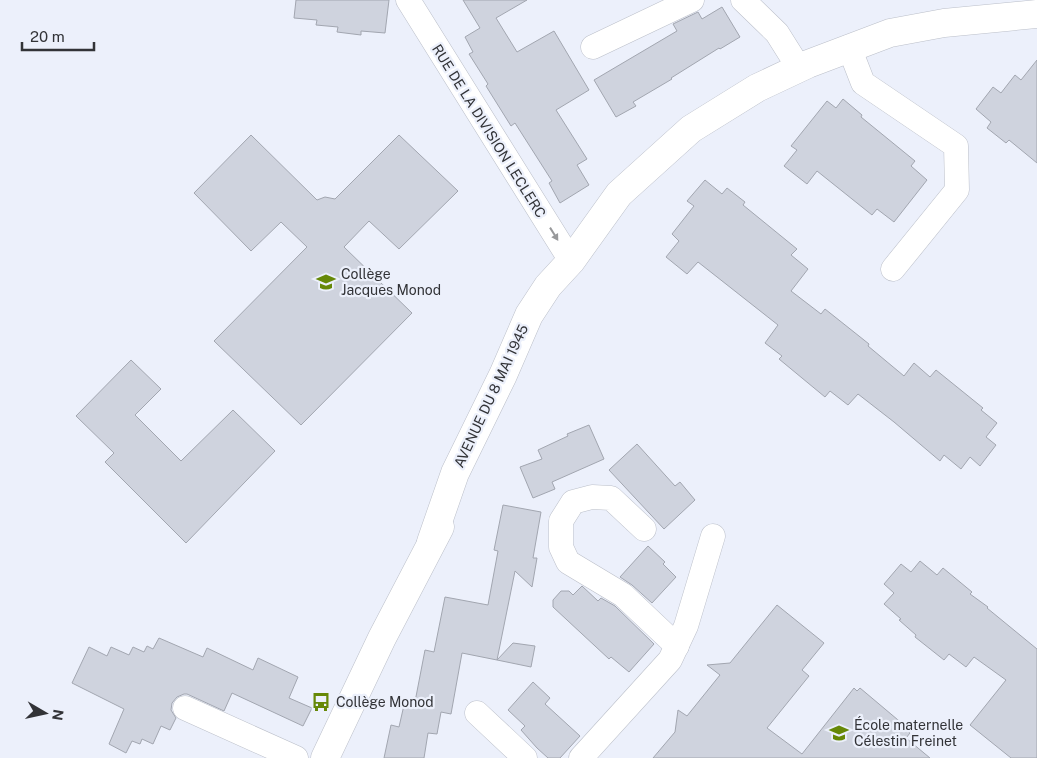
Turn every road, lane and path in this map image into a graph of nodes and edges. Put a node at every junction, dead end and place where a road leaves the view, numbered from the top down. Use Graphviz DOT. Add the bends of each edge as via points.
graph roads {
  1 [pos="408,0"];
  2 [pos="692,0"];
  3 [pos="743,0"];
  4 [pos="1037,14"];
  5 [pos="593,47"];
  6 [pos="849,48"];
  7 [pos="799,68"];
  8 [pos="571,261"];
  9 [pos="893,269"];
  10 [pos="644,529"];
  11 [pos="714,536"];
  12 [pos="677,646"];
  13 [pos="185,708"];
  14 [pos="477,713"];
  15 [pos="296,758"];
  16 [pos="326,758"];
  17 [pos="525,758"];
  18 [pos="581,758"];
  1 -- 8 [label="street, RUE DE LA DIVISION LECLERC, one-way"];
  2 -- 5 [label="street"];
  3 -- 7 [label="street" via="778,34"];
  4 -- 6 [label="street, AVENUE DU 8 MAI 1945" via="944,23 890,33"];
  6 -- 7 [label="street, AVENUE DU 8 MAI 1945"];
  6 -- 9 [label="street" via="863,83 956,146 957,190"];
  7 -- 8 [label="street, AVENUE DU 8 MAI 1945" via="757,88 692,129 619,194"];
  8 -- 16 [label="street, AVENUE DU 8 MAI 1945" via="548,286 529,316 455,472 431,542"];
  10 -- 12 [label="street" via="611,498 592,497 573,502 561,521 562,547 568,562 623,595"];
  11 -- 12 [label="street"];
  12 -- 18 [label="street" via="670,660"];
  13 -- 15 [label="street"];
  14 -- 17 [label="street"];
}
